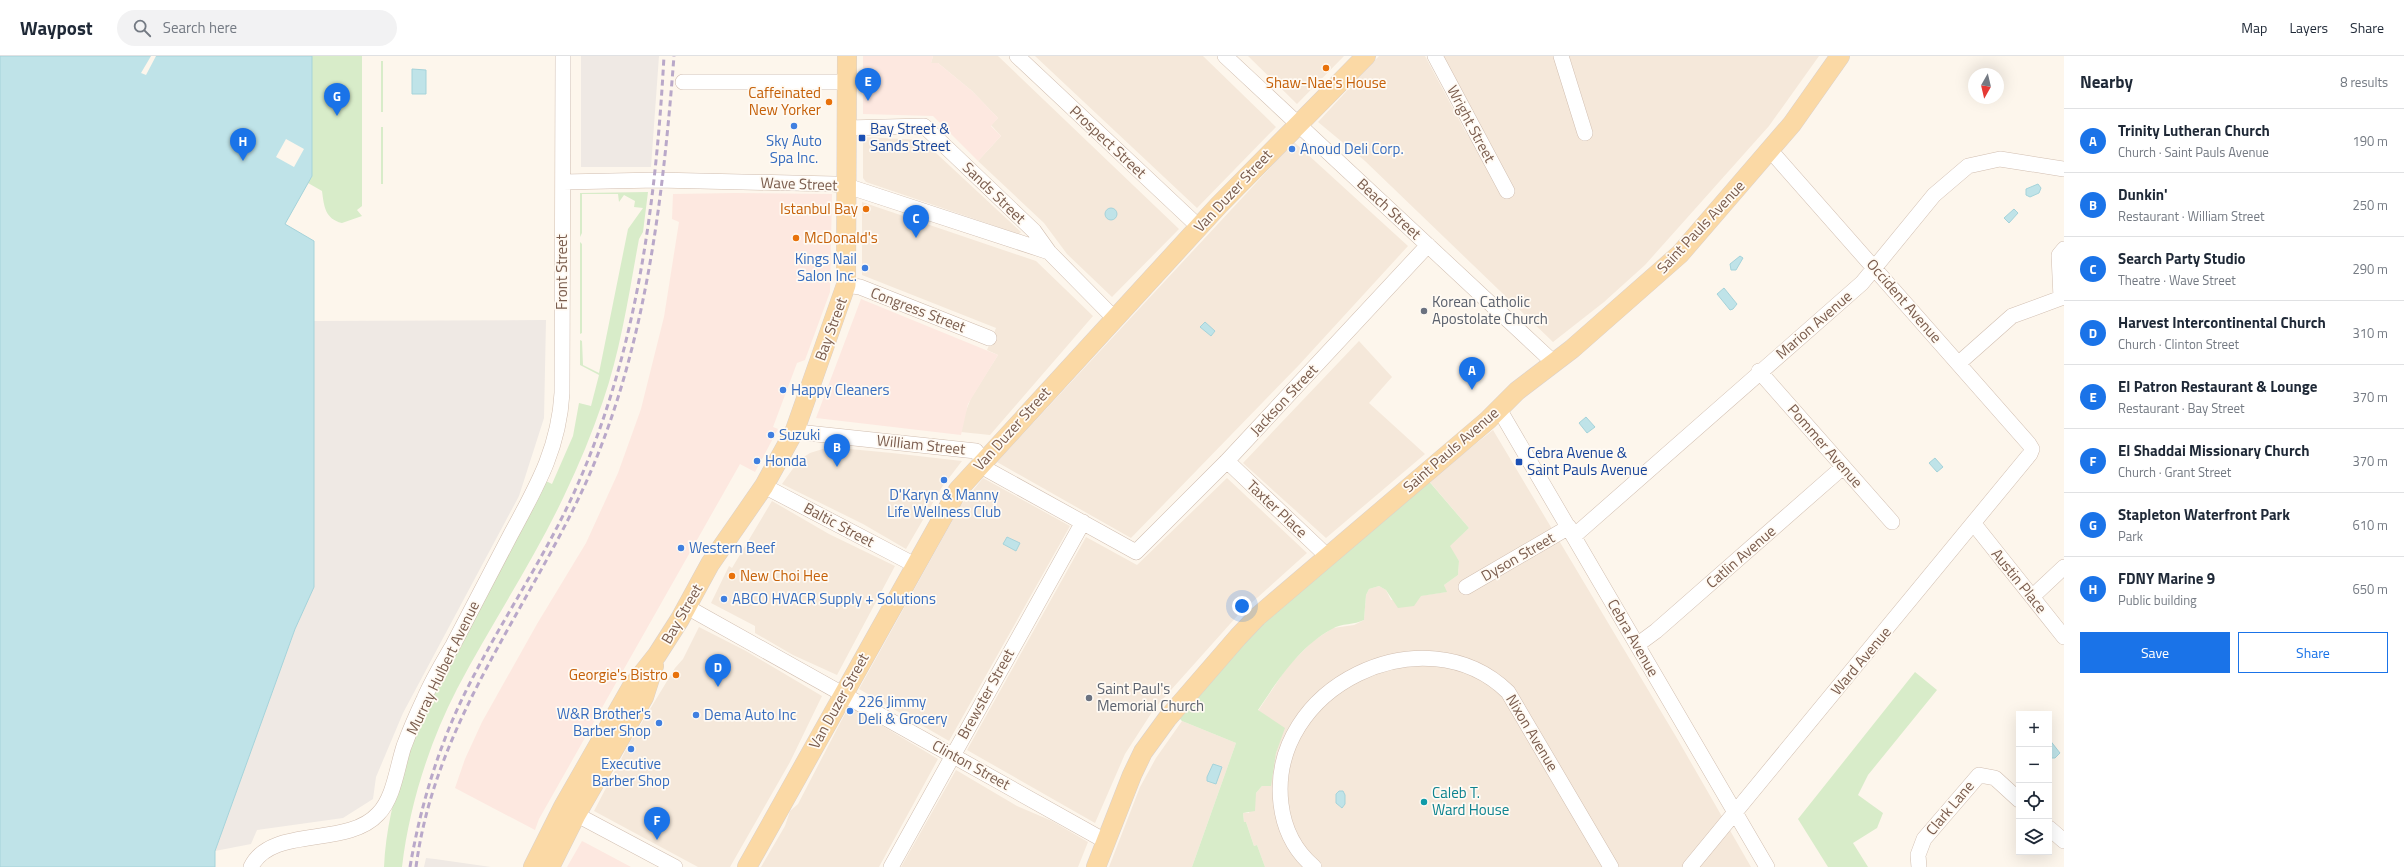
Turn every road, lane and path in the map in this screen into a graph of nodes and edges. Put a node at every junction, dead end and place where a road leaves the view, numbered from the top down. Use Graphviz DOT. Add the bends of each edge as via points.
graph roads {
  1 [pos="563,56"];
  2 [pos="847,56"];
  3 [pos="1017,56"];
  4 [pos="1225,56"];
  5 [pos="1366,56"];
  6 [pos="1435,56"];
  7 [pos="1561,56"];
  8 [pos="1840,56"];
  9 [pos="683,82"];
  10 [pos="848,82"];
  11 [pos="1298,125"];
  12 [pos="847,128"];
  13 [pos="1585,133"];
  14 [pos="1770,150"];
  15 [pos="2064,169"];
  16 [pos="563,182"];
  17 [pos="847,186"];
  18 [pos="1508,192"];
  19 [pos="1199,227"];
  20 [pos="1428,245"];
  21 [pos="2064,249"];
  22 [pos="1049,252"];
  23 [pos="1875,268"];
  24 [pos="846,285"];
  25 [pos="2062,301"];
  26 [pos="1114,318"];
  27 [pos="989,338"];
  28 [pos="1553,362"];
  29 [pos="1959,363"];
  30 [pos="1759,371"];
  31 [pos="1499,409"];
  32 [pos="795,430"];
  33 [pos="2030,454"];
  34 [pos="982,461"];
  35 [pos="1227,461"];
  36 [pos="1843,467"];
  37 [pos="538,484"];
  38 [pos="764,486"];
  39 [pos="1083,522"];
  40 [pos="1892,522"];
  41 [pos="1974,524"];
  42 [pos="1572,532"];
  43 [pos="1136,552"];
  44 [pos="1327,556"];
  45 [pos="915,565"];
  46 [pos="2064,567"];
  47 [pos="1466,586"];
  48 [pos="2032,597"];
  49 [pos="687,607"];
  50 [pos="2064,637"];
  51 [pos="1637,645"];
  52 [pos="843,693"];
  53 [pos="953,754"];
  54 [pos="2016,797"];
  55 [pos="569,811"];
  56 [pos="1734,814"];
  57 [pos="2052,831"];
  58 [pos="1107,842"];
  59 [pos="2064,842"];
  60 [pos="251,867"];
  61 [pos="533,867"];
  62 [pos="550,867"];
  63 [pos="675,867"];
  64 [pos="746,867"];
  65 [pos="890,867"];
  66 [pos="1096,867"];
  67 [pos="1314,867"];
  68 [pos="1611,867"];
  69 [pos="1690,867"];
  70 [pos="1767,867"];
  71 [pos="1919,867"];
  1 -- 16 [label="street, Front Street"];
  2 -- 10 [label="main road, Bay Street"];
  3 -- 19 [label="street, Prospect Street"];
  4 -- 11 [label="street, Beach Street"];
  5 -- 11 [label="main road, Van Duzer Street"];
  6 -- 18 [label="street, Wright Street"];
  7 -- 13 [label="street"];
  8 -- 14 [label="main road, Saint Pauls Avenue" via="1800,114"];
  9 -- 10 [label="street"];
  10 -- 12 [label="main road, Bay Street"];
  11 -- 19 [label="main road, Van Duzer Street"];
  11 -- 20 [label="street, Beach Street"];
  12 -- 17 [label="main road, Bay Street"];
  12 -- 22 [label="street, Sands Street" via="924,126 1034,231"];
  14 -- 23 [label="street, Occident Avenue"];
  14 -- 28 [label="main road, Saint Pauls Avenue" via="1671,262 1572,350"];
  15 -- 23 [label="street, Marion Avenue" via="2000,159 1968,166 1934,195"];
  16 -- 17 [label="street, Wave Street" via="657,180"];
  16 -- 37 [label="street, Front Street" via="561,415 554,444"];
  17 -- 22 [label="street, Wave Street"];
  17 -- 24 [label="main road, Bay Street"];
  19 -- 26 [label="main road, Van Duzer Street"];
  20 -- 28 [label="street, Beach Street"];
  20 -- 35 [label="street, Jackson Street"];
  21 -- 25 [label="street" via="2060,256"];
  22 -- 26 [label="street, Sands Street"];
  23 -- 29 [label="street, Occident Avenue"];
  23 -- 30 [label="street, Marion Avenue"];
  24 -- 27 [label="street, Congress Street" via="860,287"];
  24 -- 32 [label="main road, Bay Street"];
  25 -- 29 [label="street" via="2012,316"];
  26 -- 34 [label="main road, Van Duzer Street"];
  28 -- 31 [label="main road, Saint Pauls Avenue"];
  29 -- 33 [label="street, Occident Avenue" via="2029,444 2032,449"];
  30 -- 36 [label="street, Pommer Avenue"];
  30 -- 42 [label="street, Marion Avenue"];
  31 -- 42 [label="street, Cebra Avenue"];
  31 -- 44 [label="main road, Saint Pauls Avenue"];
  32 -- 34 [label="street, William Street" via="976,451"];
  32 -- 38 [label="main road, Bay Street"];
  33 -- 41 [label="street, Ward Avenue"];
  34 -- 39 [label="street, William Street" via="988,470"];
  34 -- 45 [label="main road, Van Duzer Street" via="948,506"];
  35 -- 43 [label="street, Jackson Street"];
  35 -- 44 [label="street, Taxter Place"];
  36 -- 40 [label="street, Pommer Avenue"];
  36 -- 51 [label="street, Catlin Avenue"];
  37 -- 60 [label="street, Murray Hulbert Avenue" via="425,697 384,807 368,823 356,829 307,838 264,851 255,858"];
  38 -- 45 [label="street, Baltic Street"];
  38 -- 49 [label="main road, Bay Street" via="710,564"];
  39 -- 43 [label="street, William Street"];
  39 -- 53 [label="street, Brewster Street"];
  41 -- 48 [label="street, Austin Place"];
  41 -- 56 [label="street, Ward Avenue"];
  42 -- 47 [label="street, Dyson Street"];
  42 -- 51 [label="street, Cebra Avenue"];
  44 -- 58 [label="main road, Saint Pauls Avenue" via="1246,628 1167,719 1137,764"];
  45 -- 52 [label="main road, Van Duzer Street"];
  46 -- 48 [label="street"];
  48 -- 50 [label="street, Austin Place"];
  49 -- 52 [label="street, Clinton Street"];
  49 -- 55 [label="main road, Bay Street" via="657,655 631,688"];
  51 -- 56 [label="street, Cebra Avenue"];
  52 -- 53 [label="street, Clinton Street"];
  52 -- 64 [label="main road, Van Duzer Street"];
  53 -- 58 [label="street, Clinton Street"];
  53 -- 65 [label="street, Brewster Street"];
  54 -- 71 [label="street, Clark Lane" via="1995,778 1980,775 1924,839 1918,855"];
  55 -- 61 [label="main road, Bay Street"];
  55 -- 62 [label="main road, Bay Street"];
  55 -- 63 [label="street"];
  56 -- 69 [label="street, Ward Avenue"];
  56 -- 70 [label="street, Cebra Avenue"];
  57 -- 59 [label="street"];
  58 -- 66 [label="main road, Saint Pauls Avenue"];
  67 -- 68 [label="street, Nixon Avenue" via="1293,842 1283,815 1280,786 1293,736 1305,716 1322,698 1350,678 1383,664 1425,658 1448,660 1473,667 1494,679 1508,692"];
}
